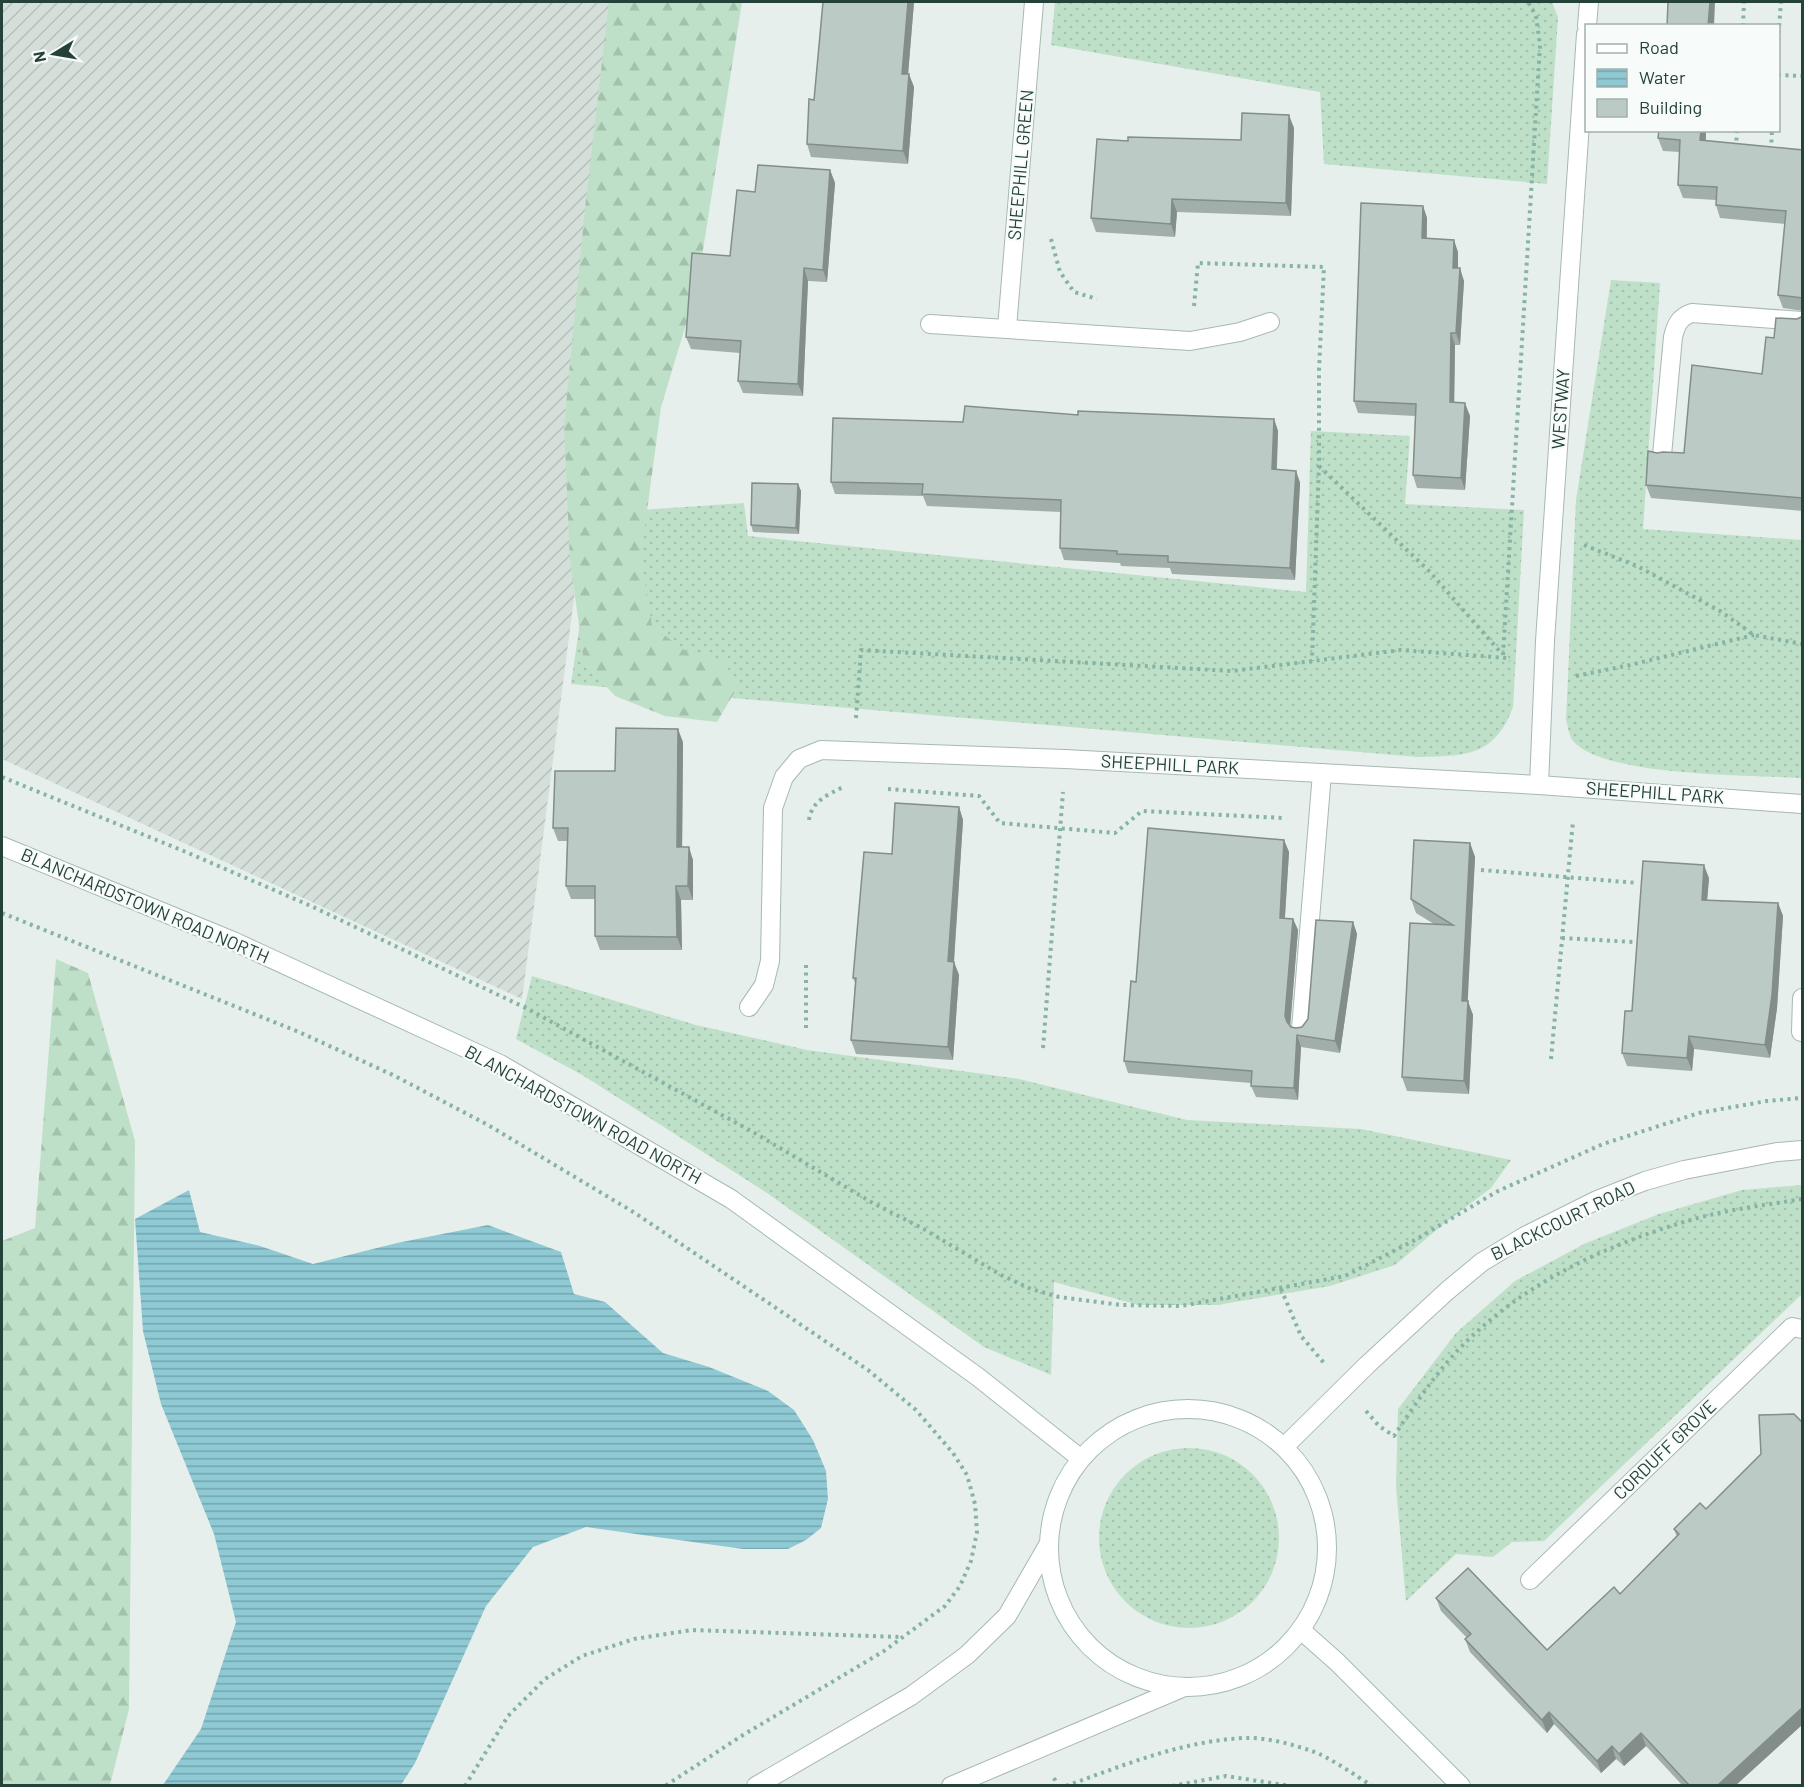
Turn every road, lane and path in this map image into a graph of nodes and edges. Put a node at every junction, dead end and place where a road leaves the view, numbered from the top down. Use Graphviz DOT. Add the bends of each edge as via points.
graph roads {
  1 [pos="1034,2"];
  2 [pos="1528,2"];
  3 [pos="1589,2"];
  4 [pos="1744,2"];
  5 [pos="1781,2"];
  6 [pos="1587,24"];
  7 [pos="1743,24"];
  8 [pos="1780,24"];
  9 [pos="1585,63"];
  10 [pos="1780,75"];
  11 [pos="1803,76"];
  12 [pos="1737,132"];
  13 [pos="1772,132"];
  14 [pos="1770,151"];
  15 [pos="1736,152"];
  16 [pos="1803,321"];
  17 [pos="1270,322"];
  18 [pos="930,324"];
  19 [pos="1007,328"];
  20 [pos="1662,454"];
  21 [pos="1319,465"];
  22 [pos="1553,534"];
  23 [pos="1754,634"];
  24 [pos="1803,644"];
  25 [pos="1505,657"];
  26 [pos="1543,678"];
  27 [pos="854,752"];
  28 [pos="1065,759"];
  29 [pos="1322,773"];
  30 [pos="2,777"];
  31 [pos="1539,785"];
  32 [pos="856,787"];
  33 [pos="1576,788"];
  34 [pos="879,789"];
  35 [pos="1803,804"];
  36 [pos="1318,819"];
  37 [pos="808,825"];
  38 [pos="1060,828"];
  39 [pos="2,846"];
  40 [pos="1481,870"];
  41 [pos="1568,878"];
  42 [pos="1638,883"];
  43 [pos="2,913"];
  44 [pos="1562,938"];
  45 [pos="1633,942"];
  46 [pos="806,962"];
  47 [pos="1803,998"];
  48 [pos="749,1007"];
  49 [pos="1301,1029"];
  50 [pos="806,1030"];
  51 [pos="1801,1032"];
  52 [pos="1043,1048"];
  53 [pos="1551,1059"];
  54 [pos="1803,1098"];
  55 [pos="1803,1150"];
  56 [pos="1803,1200"];
  57 [pos="1281,1289"];
  58 [pos="1803,1329"];
  59 [pos="1344,1387"];
  60 [pos="1285,1446"];
  61 [pos="1080,1458"];
  62 [pos="1048,1545"];
  63 [pos="1530,1580"];
  64 [pos="1302,1631"];
  65 [pos="903,1637"];
  66 [pos="1182,1688"];
  67 [pos="465,1785"];
  68 [pos="665,1785"];
  69 [pos="756,1785"];
  70 [pos="951,1785"];
  71 [pos="1066,1785"];
  72 [pos="1172,1785"];
  73 [pos="1291,1785"];
  74 [pos="1371,1785"];
  75 [pos="1461,1785"];
  1 -- 19 [label="street, SHEEPHILL GREEN"];
  2 -- 25 [label="path" via="1536,16 1540,45"];
  3 -- 6 [label="street"];
  4 -- 7 [label="path"];
  5 -- 8 [label="path"];
  9 -- 22 [label="street, WESTWAY"];
  10 -- 11 [label="path"];
  12 -- 15 [label="path"];
  13 -- 14 [label="path"];
  16 -- 20 [label="street" via="1692,313 1682,316 1673,337"];
  17 -- 19 [label="street" via="1190,341"];
  18 -- 19 [label="street"];
  21 -- 25 [label="path" via="1430,572"];
  22 -- 23 [label="path" via="1637,566"];
  22 -- 26 [label="street, WESTWAY"];
  23 -- 24 [label="path"];
  23 -- 26 [label="path" via="1584,675"];
  25 -- 26 [label="path"];
  25 -- 27 [label="path" via="1401,650 1232,671 861,650"];
  26 -- 31 [label="street, WESTWAY"];
  27 -- 28 [label="street, SHEEPHILL PARK"];
  27 -- 48 [label="street, SHEEPHILL PARK" via="821,750 799,759 784,777 773,808 770,961 764,985"];
  28 -- 29 [label="street, SHEEPHILL PARK"];
  28 -- 38 [label="path"];
  29 -- 31 [label="street, SHEEPHILL PARK"];
  29 -- 36 [label="street"];
  30 -- 57 [label="path" via="310,906 528,1009 1031,1289 1084,1302 1181,1306"];
  31 -- 33 [label="street, SHEEPHILL PARK"];
  32 -- 37 [label="path" via="845,786 819,799"];
  33 -- 35 [label="street, SHEEPHILL PARK"];
  33 -- 41 [label="path"];
  34 -- 38 [label="path" via="979,796 1000,823"];
  36 -- 38 [label="path" via="1142,811 1115,833"];
  36 -- 49 [label="street"];
  38 -- 52 [label="path"];
  39 -- 61 [label="street, BLANCHARDSTOWN ROAD NORTH" via="232,941 500,1064 731,1199 978,1377"];
  40 -- 41 [label="path"];
  41 -- 42 [label="path"];
  41 -- 44 [label="path"];
  43 -- 65 [label="path" via="299,1032 395,1076 635,1213 868,1370 916,1410 953,1453 967,1475 975,1504 977,1532 960,1586 945,1606"];
  44 -- 45 [label="path"];
  44 -- 53 [label="path"];
  46 -- 50 [label="path"];
  47 -- 51 [label="street"];
  54 -- 57 [label="path" via="1699,1113 1603,1144 1498,1191 1345,1276"];
  55 -- 59 [label="street, BLACKCOURT ROAD" via="1684,1170 1645,1181 1525,1236 1482,1262 1447,1291"];
  56 -- 59 [label="path" via="1695,1219 1631,1240 1532,1288 1460,1349 1394,1436 1379,1426"];
  57 -- 59 [label="path" via="1301,1336"];
  58 -- 63 [label="street, CORDUFF GROVE" via="1792,1327"];
  59 -- 60 [label="street, BLACKCOURT ROAD"];
  60 -- 61 [label="street" via="1252,1423 1208,1408 1160,1410 1116,1427"];
  60 -- 64 [label="street" via="1317,1492 1329,1539 1323,1588"];
  61 -- 62 [label="street" via="1057,1499"];
  62 -- 66 [label="street" via="1054,1588 1073,1627 1102,1659 1140,1680"];
  62 -- 69 [label="street" via="1007,1617 968,1655 911,1696"];
  64 -- 66 [label="street" via="1269,1663 1228,1683"];
  64 -- 75 [label="street"];
  65 -- 67 [label="path" via="692,1630 634,1639 582,1656 546,1679 507,1716"];
  65 -- 68 [label="path"];
  66 -- 70 [label="street"];
  71 -- 74 [label="path" via="1150,1756 1246,1738 1314,1752"];
  72 -- 73 [label="path" via="1226,1776"];
}
